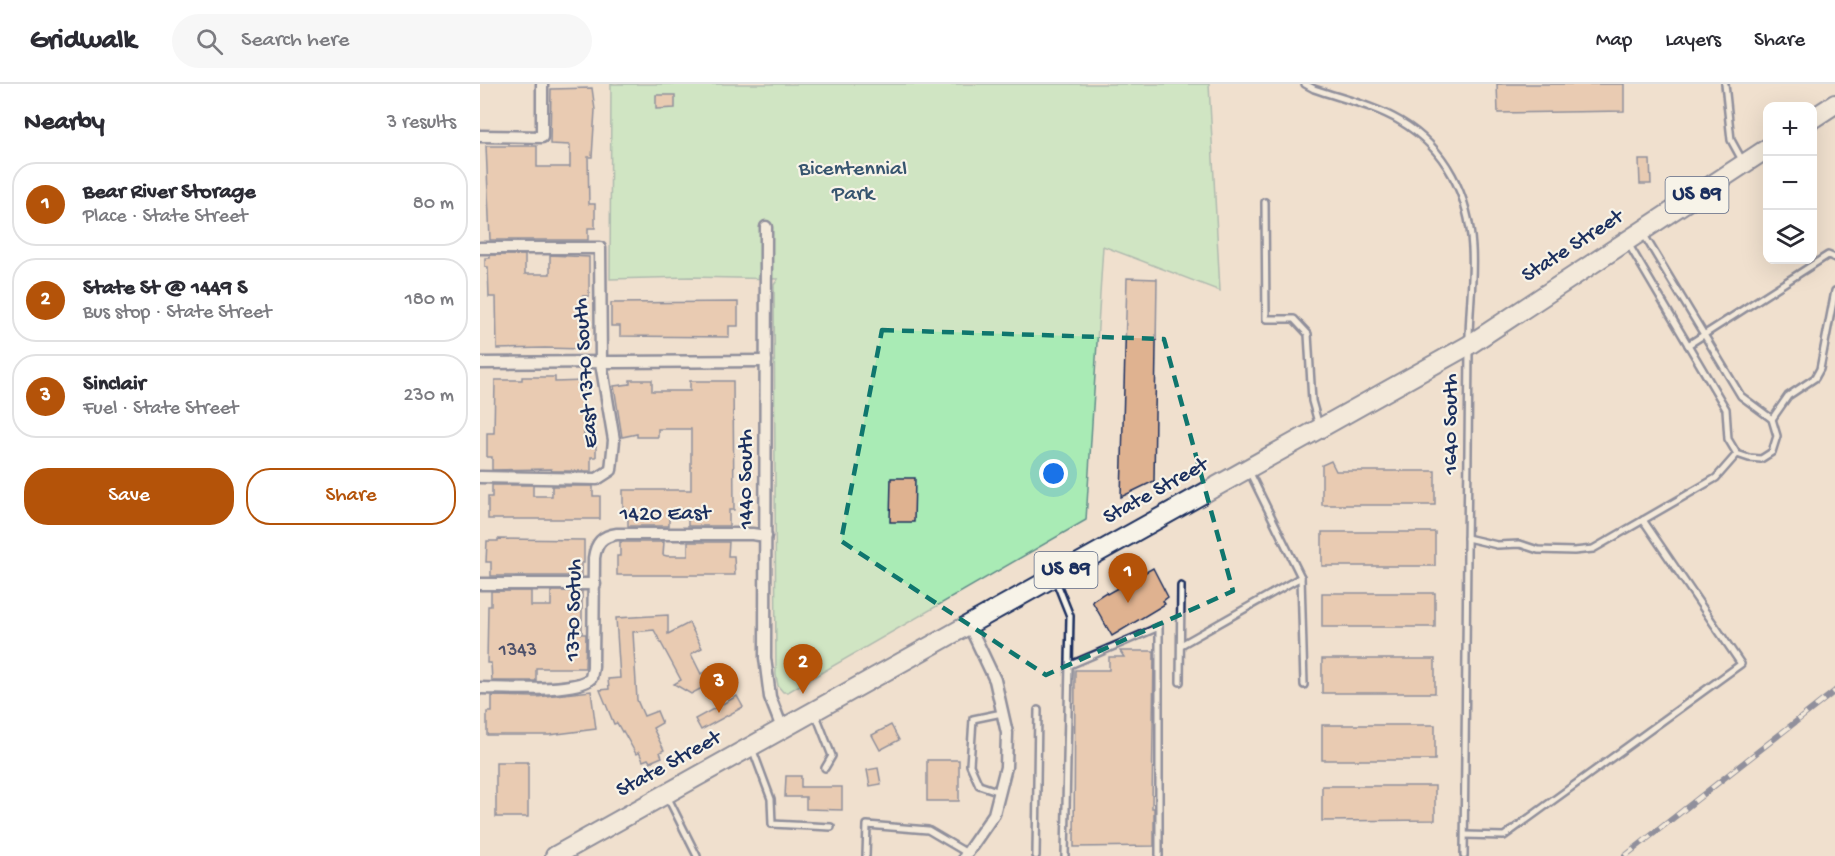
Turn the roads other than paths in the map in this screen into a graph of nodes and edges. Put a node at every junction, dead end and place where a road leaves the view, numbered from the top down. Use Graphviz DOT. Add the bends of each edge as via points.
graph roads {
  1 [pos="542,84"];
  2 [pos="1305,84"];
  3 [pos="1725,84"];
  4 [pos="1835,104"];
  5 [pos="1817,115"];
  6 [pos="480,136"];
  7 [pos="1763,151"];
  8 [pos="1744,164"];
  9 [pos="1265,202"];
  10 [pos="766,227"];
  11 [pos="1634,236"];
  12 [pos="480,248"];
  13 [pos="1835,258"];
  14 [pos="1835,291"];
  15 [pos="1832,317"];
  16 [pos="1704,335"];
  17 [pos="1469,345"];
  18 [pos="1688,345"];
  19 [pos="766,361"];
  20 [pos="480,363"];
  21 [pos="601,363"];
  22 [pos="1772,418"];
  23 [pos="1320,428"];
  24 [pos="1737,454"];
  25 [pos="1248,468"];
  26 [pos="480,477"];
  27 [pos="1642,520"];
  28 [pos="766,537"];
  29 [pos="1467,538"];
  30 [pos="602,539"];
  31 [pos="1054,577"];
  32 [pos="1302,577"];
  33 [pos="595,584"];
  34 [pos="480,585"];
  35 [pos="1181,586"];
  36 [pos="969,625"];
  37 [pos="1180,645"];
  38 [pos="1070,665"];
  39 [pos="1180,682"];
  40 [pos="1304,685"];
  41 [pos="480,688"];
  42 [pos="1038,710"];
  43 [pos="814,711"];
  44 [pos="1002,713"];
  45 [pos="782,728"];
  46 [pos="752,746"];
  47 [pos="825,768"];
  48 [pos="1000,792"];
  49 [pos="667,794"];
  50 [pos="831,827"];
  51 [pos="1465,835"];
  52 [pos="966,855"];
  53 [pos="555,856"];
  54 [pos="697,856"];
  55 [pos="866,856"];
  56 [pos="1036,856"];
  57 [pos="1065,856"];
  58 [pos="1159,856"];
  59 [pos="1464,856"];
  1 -- 6 [label="street" via="542,137"];
  2 -- 17 [label="lane, 1640 South" via="1402,122 1434,148 1461,191 1467,213 1472,249"];
  3 -- 8 [label="lane" via="1731,140"];
  4 -- 5 [label="main road"];
  7 -- 8 [label="main road, State Street / US 89"];
  8 -- 11 [label="main road, State Street / US 89"];
  9 -- 23 [label="lane" via="1266,319 1294,319 1308,334 1312,401"];
  10 -- 19 [label="street, 1440 South"];
  11 -- 16 [label="lane"];
  11 -- 17 [label="main road, State Street / US 89"];
  11 -- 18 [label="lane"];
  12 -- 21 [label="street, East 1370 South" via="600,248"];
  13 -- 16 [label="lane" via="1828,255"];
  14 -- 15 [label="lane"];
  15 -- 22 [label="lane" via="1815,378 1788,396"];
  16 -- 18 [label="lane"];
  16 -- 22 [label="lane" via="1741,396"];
  17 -- 23 [label="main road, State Street / US 89"];
  17 -- 29 [label="lane, 1640 South"];
  18 -- 24 [label="lane" via="1726,409 1728,439"];
  19 -- 21 [label="street"];
  19 -- 28 [label="street, 1440 South"];
  20 -- 21 [label="street"];
  21 -- 26 [label="street, East 1370 South" via="614,440 611,470 597,479"];
  22 -- 24 [label="lane" via="1777,436 1772,452 1761,459"];
  23 -- 25 [label="main road, State Street / US 89"];
  24 -- 27 [label="lane" via="1716,478"];
  25 -- 31 [label="main road, State Street / US 89"];
  25 -- 32 [label="lane"];
  27 -- 29 [label="lane" via="1593,549 1574,551 1538,550"];
  27 -- 51 [label="lane" via="1741,664 1504,836"];
  28 -- 30 [label="street, 1420 East" via="617,534"];
  28 -- 45 [label="street, 1440 South" via="766,676"];
  29 -- 51 [label="lane, 1640 South"];
  30 -- 33 [label="street, 1370 Sotuh" via="595,550"];
  31 -- 36 [label="main road, State Street / US 89"];
  31 -- 38 [label="lane" via="1070,616"];
  32 -- 37 [label="lane"];
  32 -- 40 [label="lane"];
  33 -- 34 [label="street"];
  33 -- 41 [label="street, 1370 Sotuh" via="593,673 588,681 544,688"];
  35 -- 37 [label="lane"];
  36 -- 43 [label="main road, State Street / US 89"];
  36 -- 44 [label="street" via="996,680"];
  37 -- 39 [label="lane"];
  38 -- 57 [label="lane"];
  38 -- 58 [label="lane" via="1159,627"];
  42 -- 56 [label="lane"];
  43 -- 45 [label="main road, State Street / US 89"];
  43 -- 47 [label="lane" via="832,756"];
  44 -- 48 [label="street" via="1007,733 1006,767"];
  44 -- 48 [label="lane" via="973,719 970,765 979,785"];
  45 -- 46 [label="main road, State Street / US 89"];
  46 -- 49 [label="main road, State Street / US 89"];
  46 -- 50 [label="lane" via="771,799 772,824"];
  48 -- 52 [label="street" via="994,814"];
  49 -- 53 [label="main road, State Street / US 89"];
  49 -- 54 [label="lane"];
  51 -- 59 [label="lane, 1640 South"];
  52 -- 55 [label="lane" via="928,830 867,825"];
}
